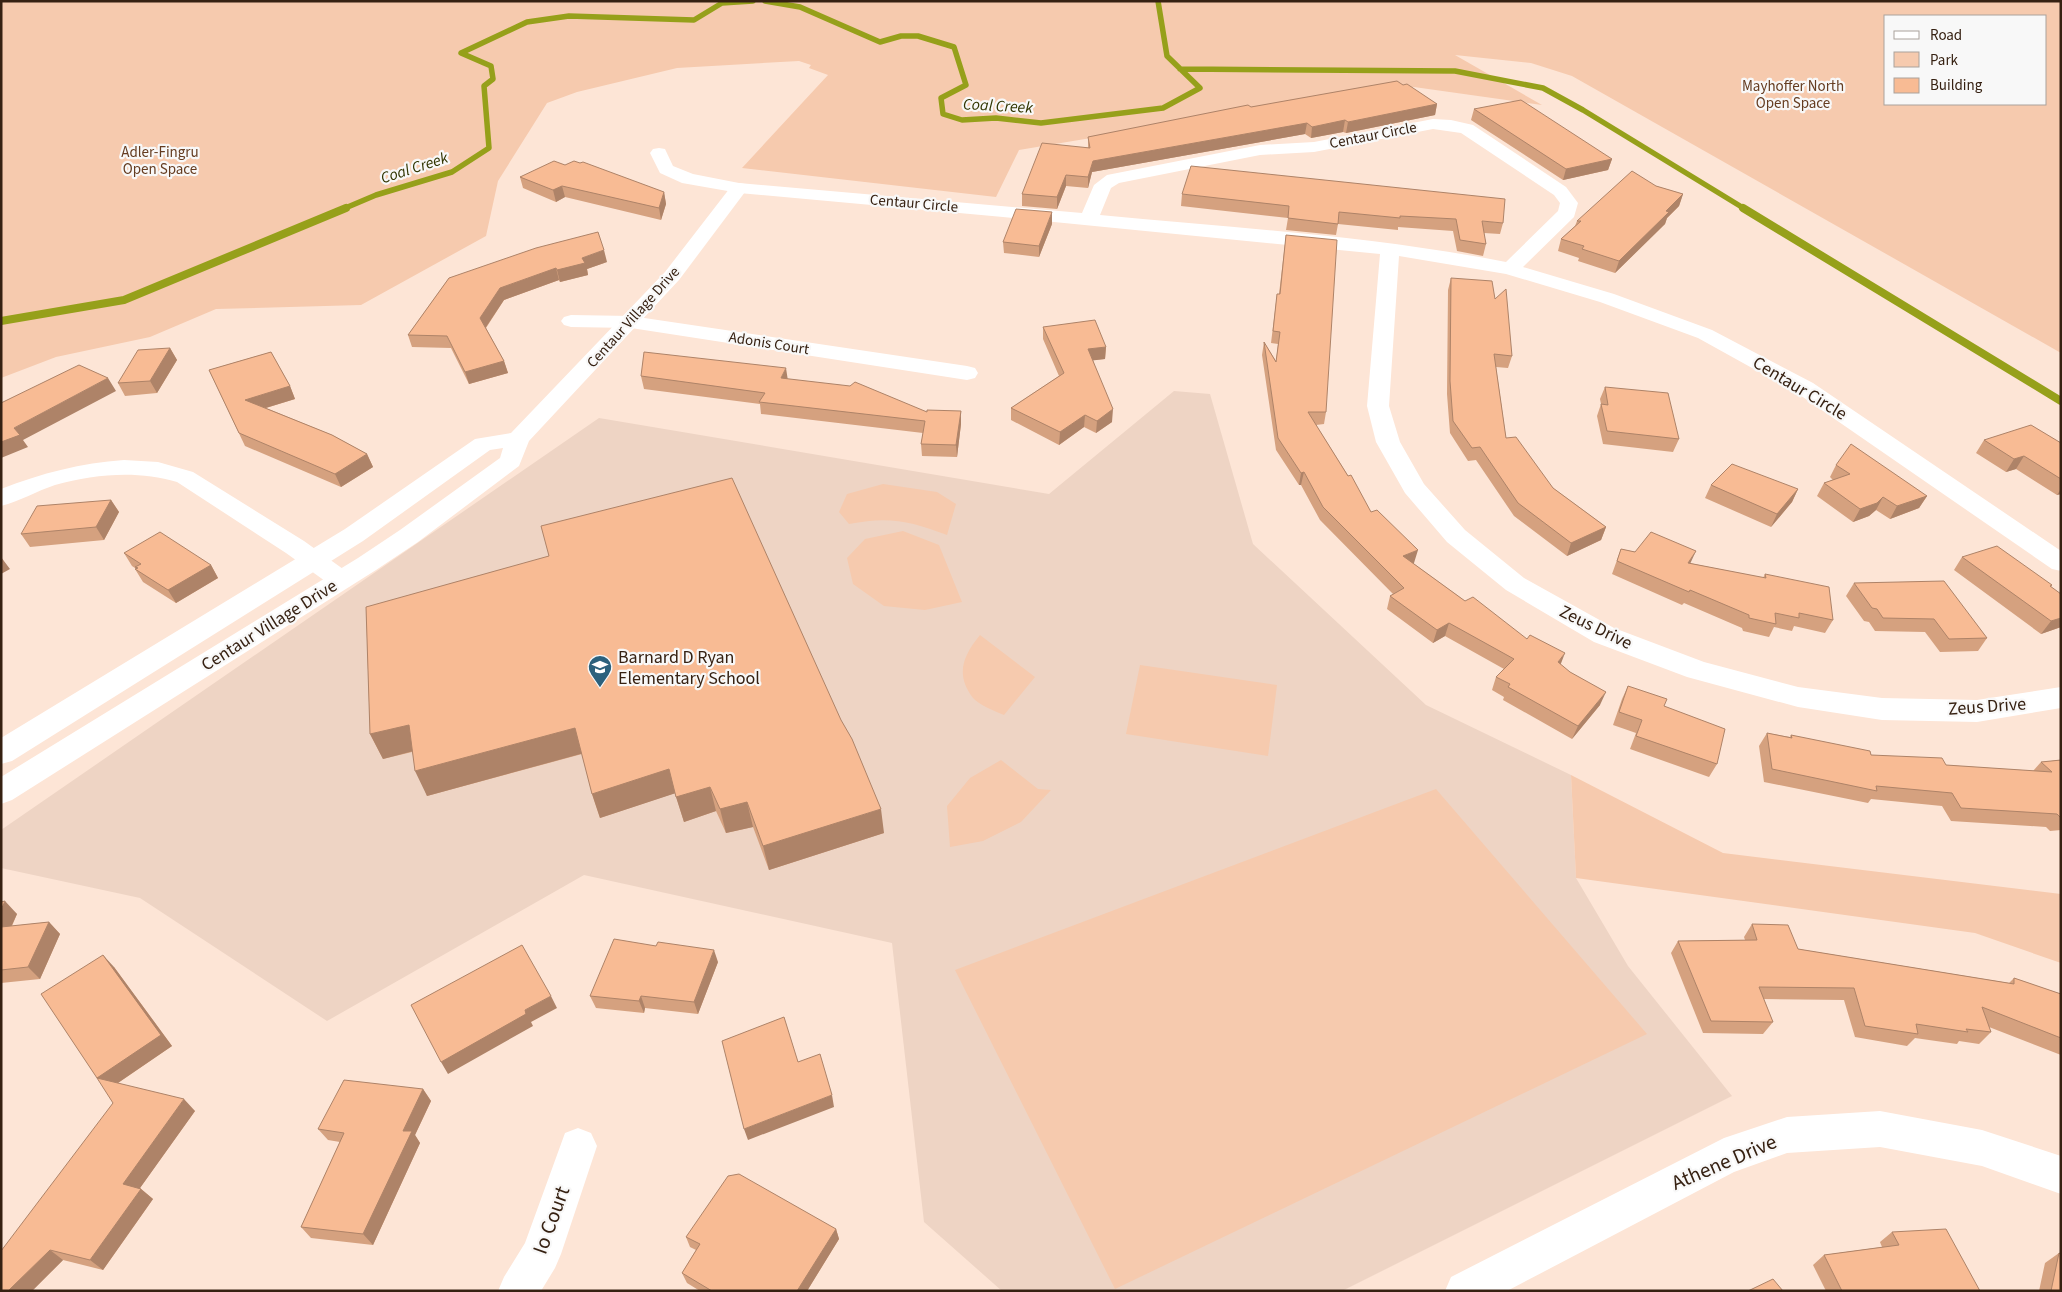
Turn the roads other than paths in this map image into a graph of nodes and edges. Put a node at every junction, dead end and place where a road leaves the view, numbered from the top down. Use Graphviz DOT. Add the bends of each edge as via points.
graph roads {
  1 [pos="659,153"];
  2 [pos="739,188"];
  3 [pos="1089,220"];
  4 [pos="1390,249"];
  5 [pos="1510,269"];
  6 [pos="571,321"];
  7 [pos="631,322"];
  8 [pos="967,373"];
  9 [pos="518,439"];
  10 [pos="1,498"];
  11 [pos="312,560"];
  12 [pos="2061,563"];
  13 [pos="341,580"];
  14 [pos="2061,697"];
  15 [pos="1,753"];
  16 [pos="1,792"];
  17 [pos="578,1146"];
  18 [pos="2061,1175"];
  19 [pos="518,1291"];
  20 [pos="1465,1291"];
  1 -- 2 [label="street, Centaur Circle" via="666,169 688,179"];
  2 -- 3 [label="street, Centaur Circle"];
  2 -- 7 [label="street, Centaur Village Drive" via="672,276"];
  3 -- 4 [label="street, Centaur Circle"];
  3 -- 5 [label="street, Centaur Circle" via="1103,185 1113,179 1260,150 1314,147 1433,124 1451,124 1467,130 1552,185 1569,203 1567,213"];
  4 -- 5 [label="street, Centaur Circle"];
  4 -- 14 [label="street, Zeus Drive" via="1378,406 1388,442 1414,488 1456,536 1515,584 1604,635 1697,670 1798,696 1882,709 1977,711"];
  5 -- 12 [label="street, Centaur Circle" via="1607,298 1722,343 1805,388"];
  6 -- 7 [label="street, Adonis Court"];
  7 -- 8 [label="street, Adonis Court"];
  7 -- 9 [label="street, Centaur Village Drive"];
  9 -- 11 [label="street, Centaur Village Drive" via="483,444 378,520"];
  9 -- 13 [label="street, Centaur Village Drive" via="511,461 409,536"];
  10 -- 11 [label="street" via="47,480 90,470 158,469 185,477"];
  11 -- 13 [label="street"];
  11 -- 15 [label="street, Centaur Village Drive"];
  13 -- 16 [label="street, Centaur Village Drive"];
  17 -- 19 [label="street, Io Court" via="540,1254"];
  18 -- 20 [label="street, Athene Drive" via="1982,1148 1880,1129 1787,1135 1724,1157"];
}
